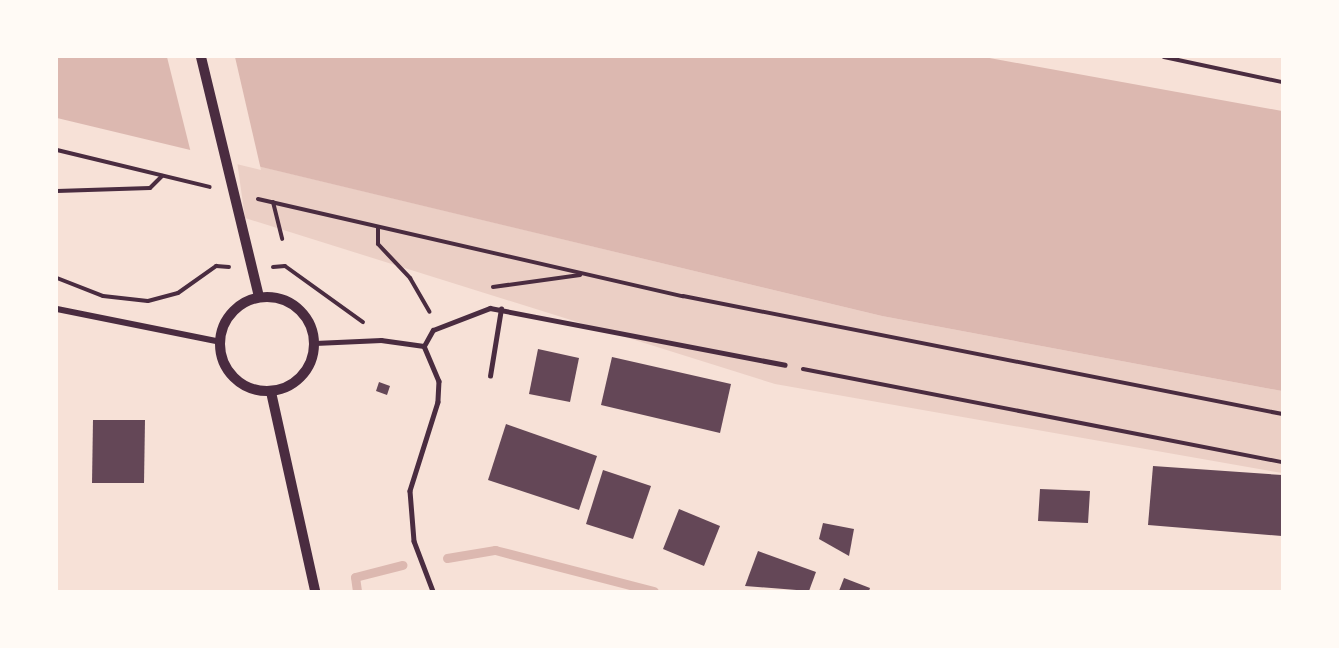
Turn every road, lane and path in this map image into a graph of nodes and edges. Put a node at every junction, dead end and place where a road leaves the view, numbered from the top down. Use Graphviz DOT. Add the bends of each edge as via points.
graph roads {
  1 [pos="201,57"];
  2 [pos="1164,57"];
  3 [pos="1282,82"];
  4 [pos="57,150"];
  5 [pos="162,176"];
  6 [pos="217,189"];
  7 [pos="57,191"];
  8 [pos="250,197"];
  9 [pos="273,202"];
  10 [pos="378,227"];
  11 [pos="282,239"];
  12 [pos="250,268"];
  13 [pos="57,278"];
  14 [pos="259,297"];
  15 [pos="57,309"];
  16 [pos="501,309"];
  17 [pos="433,330"];
  18 [pos="381,340"];
  19 [pos="220,342"];
  20 [pos="315,343"];
  21 [pos="424,346"];
  22 [pos="784,365"];
  23 [pos="490,376"];
  24 [pos="271,392"];
  25 [pos="1282,414"];
  26 [pos="1282,462"];
  27 [pos="315,591"];
  28 [pos="433,591"];
  1 -- 12 [label="street"];
  2 -- 3 [label="path"];
  4 -- 5 [label="path"];
  5 -- 6 [label="path"];
  5 -- 7 [label="path" via="150,188"];
  8 -- 9 [label="path"];
  9 -- 10 [label="path"];
  9 -- 11 [label="path"];
  10 -- 17 [label="path" via="378,244 424,297"];
  10 -- 25 [label="path" via="894,341"];
  12 -- 13 [label="path" via="216,266 178,293 148,301 103,296"];
  12 -- 14 [label="street"];
  12 -- 18 [label="path" via="285,266 351,310"];
  14 -- 19 [label="street" via="233,311"];
  14 -- 20 [label="street" via="289,301 300,310"];
  15 -- 19 [label="street"];
  16 -- 17 [label="lane" via="465,315"];
  16 -- 22 [label="lane"];
  16 -- 23 [label="lane"];
  17 -- 21 [label="lane"];
  18 -- 20 [label="lane"];
  18 -- 21 [label="lane"];
  19 -- 24 [label="street" via="233,377 246,387"];
  20 -- 24 [label="street" via="301,378"];
  21 -- 28 [label="lane" via="439,381 410,491 414,541"];
  22 -- 26 [label="path"];
  24 -- 27 [label="street"];
}
